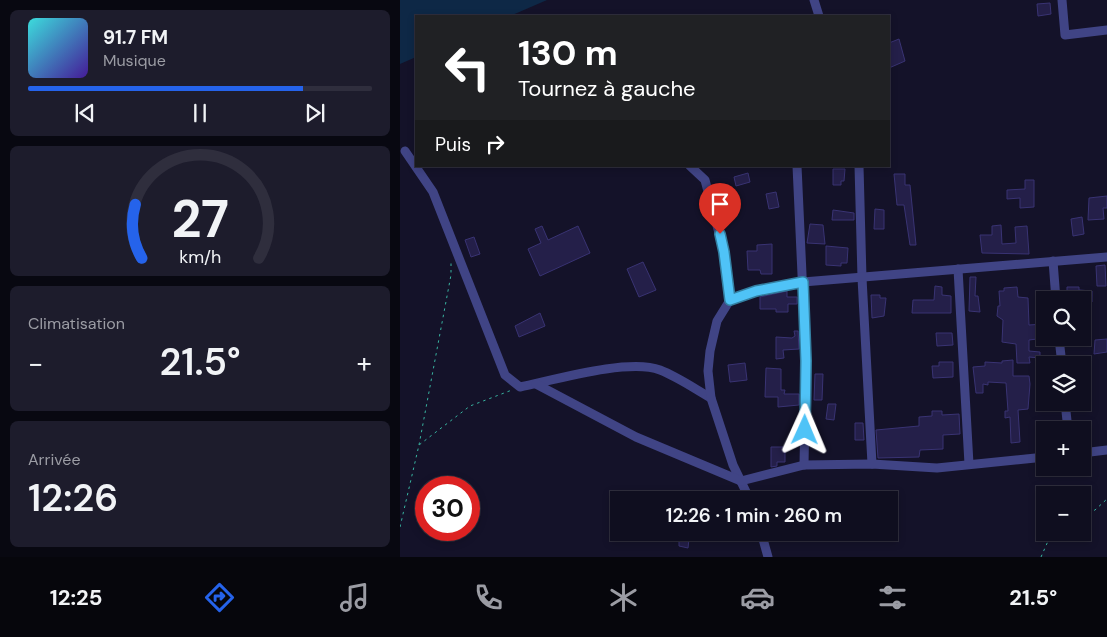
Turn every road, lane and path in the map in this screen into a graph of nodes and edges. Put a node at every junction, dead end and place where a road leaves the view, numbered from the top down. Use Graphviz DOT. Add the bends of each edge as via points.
graph roads {
  1 [pos="814,0"];
  2 [pos="1062,0"];
  3 [pos="819,15"];
  4 [pos="1107,30"];
  5 [pos="405,151"];
  6 [pos="415,166"];
  7 [pos="416,167"];
  8 [pos="691,167"];
  9 [pos="797,167"];
  10 [pos="859,167"];
  11 [pos="450,257"];
  12 [pos="1107,257"];
  13 [pos="1053,261"];
  14 [pos="958,269"];
  15 [pos="862,278"];
  16 [pos="803,282"];
  17 [pos="1055,291"];
  18 [pos="730,300"];
  19 [pos="536,384"];
  20 [pos="520,387"];
  21 [pos="712,398"];
  22 [pos="419,445"];
  23 [pos="1107,450"];
  24 [pos="1091,452"];
  25 [pos="1036,458"];
  26 [pos="872,464"];
  27 [pos="969,464"];
  28 [pos="804,465"];
  29 [pos="741,481"];
  30 [pos="746,491"];
  31 [pos="1107,499"];
  32 [pos="1091,512"];
  33 [pos="400,527"];
  34 [pos="764,541"];
  35 [pos="1048,541"];
  36 [pos="768,557"];
  37 [pos="1041,557"];
  1 -- 3 [label="street"];
  2 -- 4 [label="street" via="1065,35"];
  5 -- 6 [label="street"];
  7 -- 20 [label="street" via="433,192 504,375"];
  8 -- 18 [label="street" via="705,180 724,252"];
  9 -- 16 [label="street"];
  10 -- 15 [label="street"];
  11 -- 22 [label="path" via="451,275"];
  12 -- 13 [label="street"];
  13 -- 14 [label="street"];
  13 -- 17 [label="street"];
  14 -- 15 [label="street"];
  14 -- 27 [label="street"];
  15 -- 16 [label="street"];
  15 -- 26 [label="street"];
  16 -- 18 [label="street" via="756,291"];
  16 -- 28 [label="street" via="806,361"];
  18 -- 21 [label="street" via="717,321 710,351 708,371"];
  19 -- 20 [label="street"];
  19 -- 21 [label="street" via="640,365 660,370"];
  19 -- 29 [label="street" via="636,437"];
  20 -- 22 [label="path" via="470,406"];
  21 -- 29 [label="street"];
  22 -- 33 [label="path"];
  23 -- 24 [label="street"];
  25 -- 27 [label="street"];
  26 -- 27 [label="street" via="938,468"];
  26 -- 28 [label="street"];
  28 -- 29 [label="street"];
  29 -- 30 [label="street"];
  31 -- 32 [label="path"];
  34 -- 36 [label="street"];
  35 -- 37 [label="path"];
}
